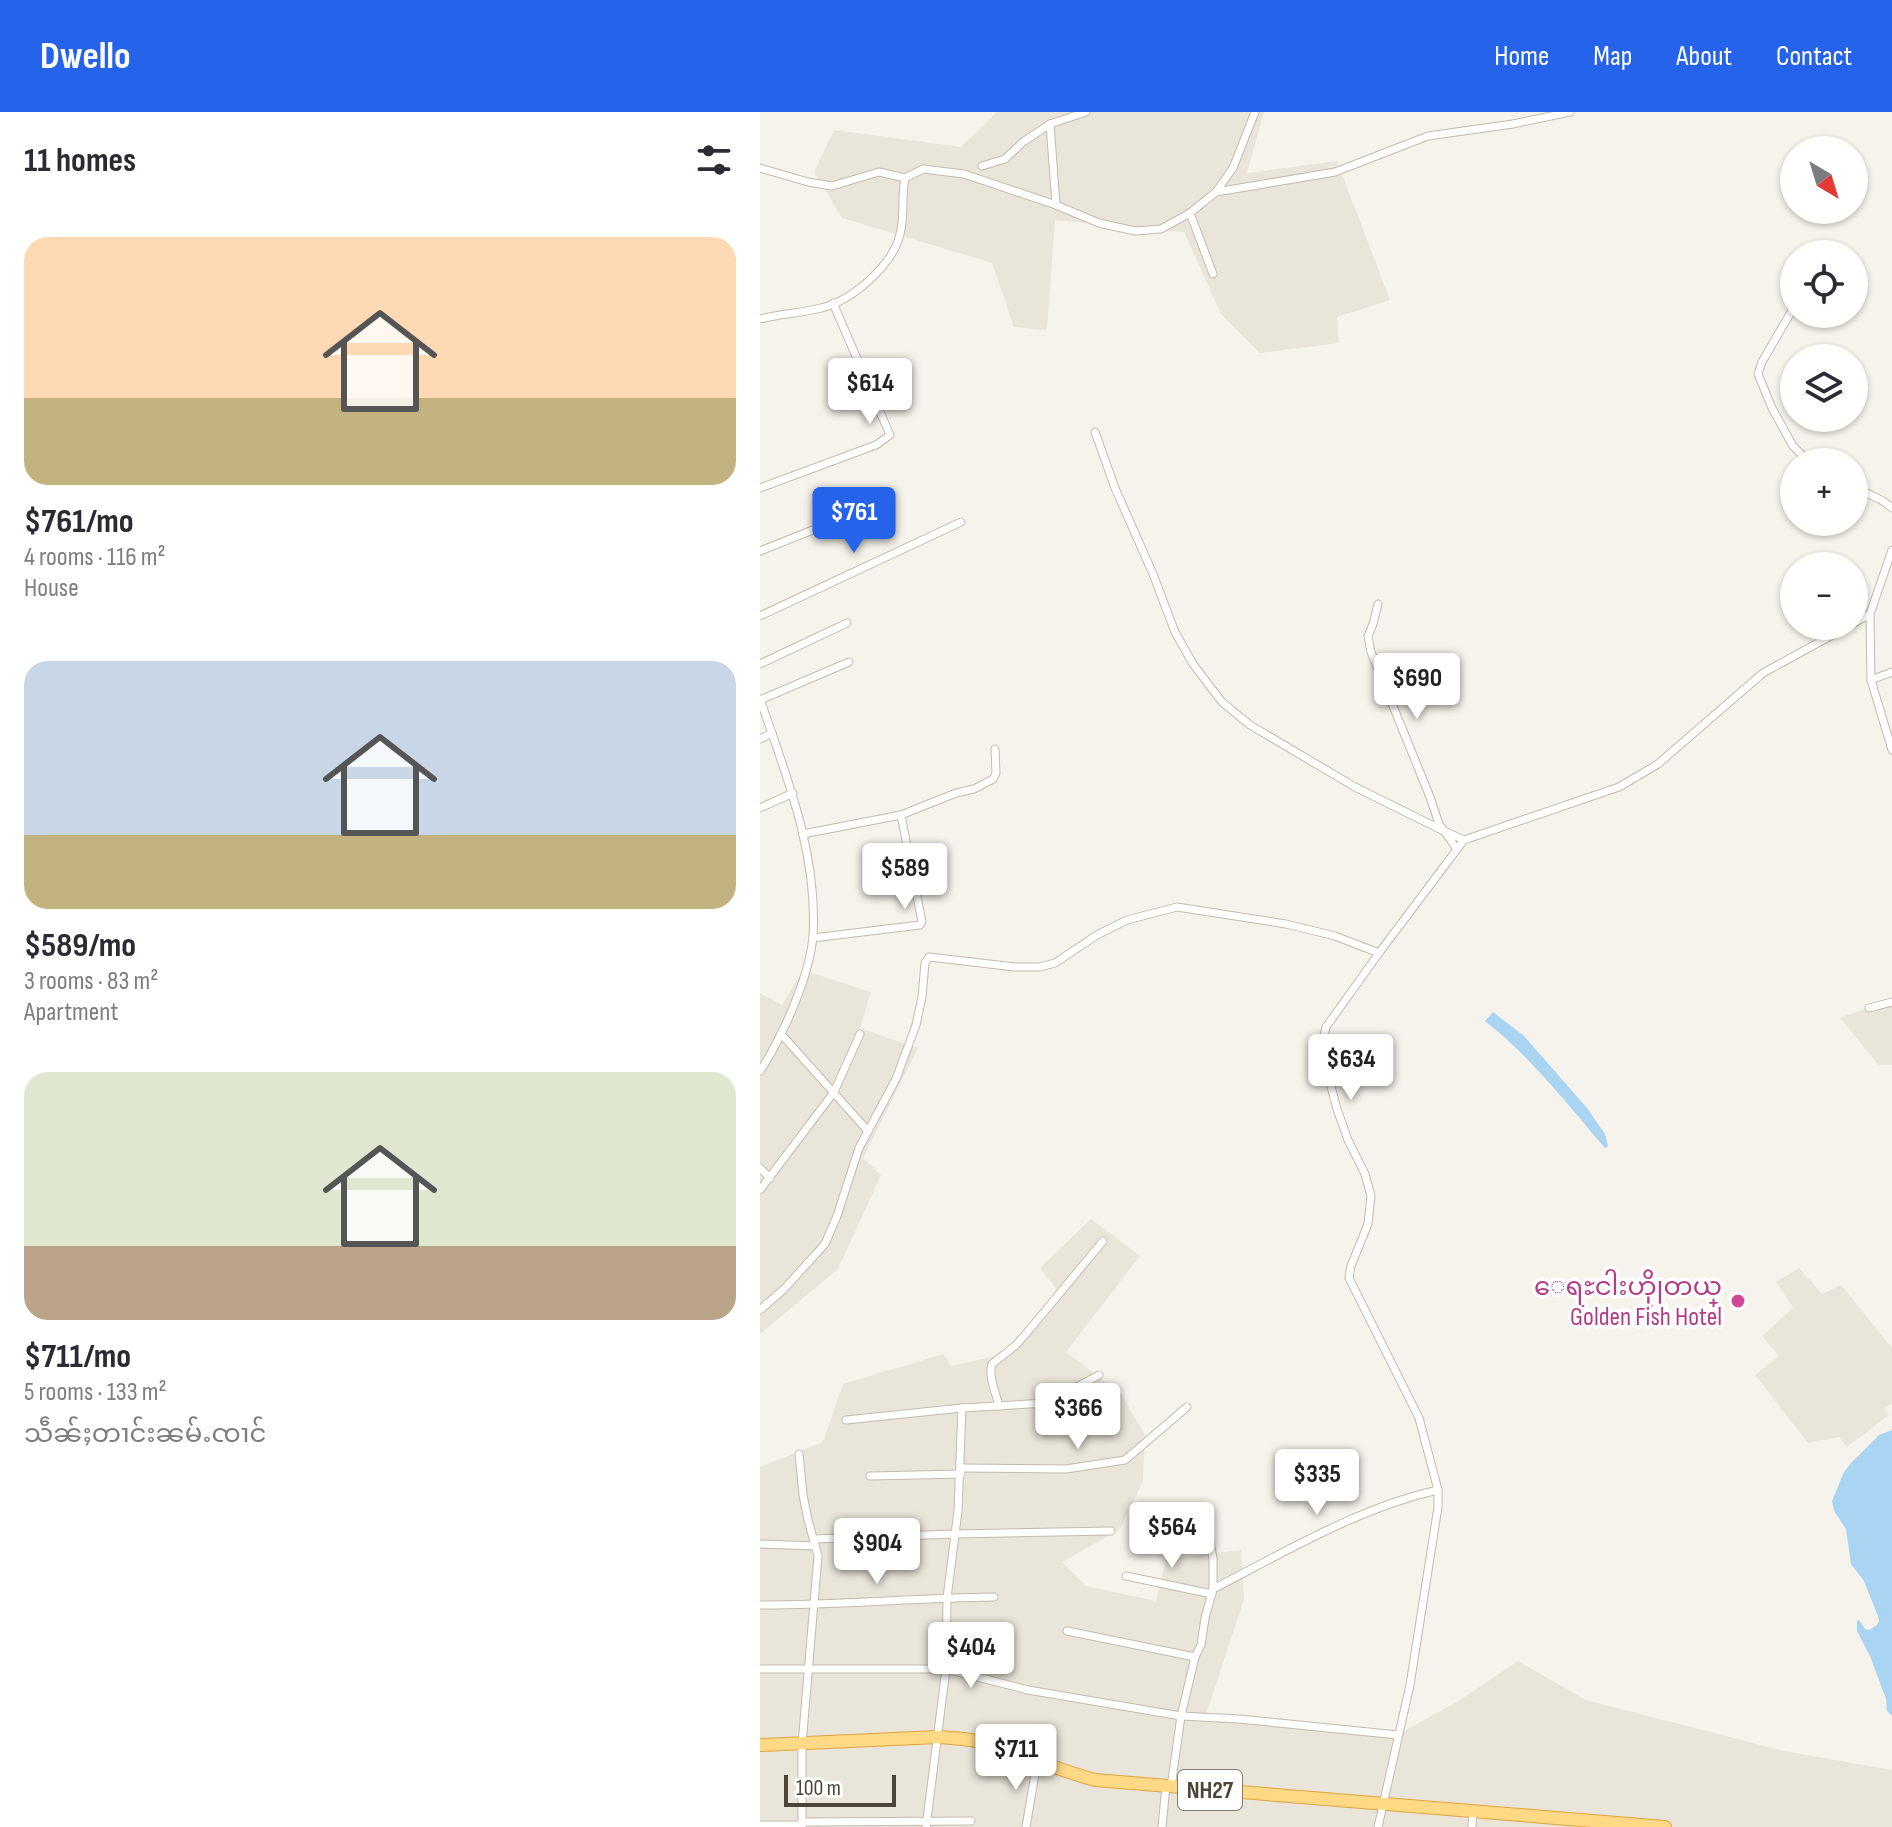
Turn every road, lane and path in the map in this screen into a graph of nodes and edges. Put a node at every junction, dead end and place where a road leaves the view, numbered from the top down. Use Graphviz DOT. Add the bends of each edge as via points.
graph roads {
  1 [pos="1086,112"];
  2 [pos="1255,112"];
  3 [pos="1570,112"];
  4 [pos="1050,124"];
  5 [pos="982,166"];
  6 [pos="760,168"];
  7 [pos="905,178"];
  8 [pos="1216,192"];
  9 [pos="1056,205"];
  10 [pos="1190,213"];
  11 [pos="1213,274"];
  12 [pos="833,303"];
  13 [pos="760,319"];
  14 [pos="1782,328"];
  15 [pos="1095,432"];
  16 [pos="1795,448"];
  17 [pos="760,488"];
  18 [pos="1868,494"];
  19 [pos="1892,508"];
  20 [pos="858,512"];
  21 [pos="961,522"];
  22 [pos="1892,550"];
  23 [pos="760,551"];
  24 [pos="1378,604"];
  25 [pos="1870,614"];
  26 [pos="760,616"];
  27 [pos="847,623"];
  28 [pos="1823,640"];
  29 [pos="849,662"];
  30 [pos="760,664"];
  31 [pos="1892,672"];
  32 [pos="1871,680"];
  33 [pos="760,699"];
  34 [pos="772,733"];
  35 [pos="760,739"];
  36 [pos="995,749"];
  37 [pos="1892,750"];
  38 [pos="793,793"];
  39 [pos="760,808"];
  40 [pos="901,815"];
  41 [pos="1444,831"];
  42 [pos="803,834"];
  43 [pos="1464,840"];
  44 [pos="1457,849"];
  45 [pos="813,938"];
  46 [pos="1379,953"];
  47 [pos="1892,1002"];
  48 [pos="1869,1008"];
  49 [pos="781,1034"];
  50 [pos="860,1034"];
  51 [pos="760,1071"];
  52 [pos="834,1092"];
  53 [pos="868,1131"];
  54 [pos="760,1168"];
  55 [pos="770,1178"];
  56 [pos="760,1190"];
  57 [pos="1103,1241"];
  58 [pos="760,1310"];
  59 [pos="1099,1375"];
  60 [pos="999,1406"];
  61 [pos="1187,1407"];
  62 [pos="962,1408"];
  63 [pos="846,1420"];
  64 [pos="799,1454"];
  65 [pos="961,1471"];
  66 [pos="870,1476"];
  67 [pos="1438,1490"];
  68 [pos="1208,1529"];
  69 [pos="1111,1531"];
  70 [pos="955,1534"];
  71 [pos="815,1542"];
  72 [pos="760,1544"];
  73 [pos="1126,1576"];
  74 [pos="1212,1592"];
  75 [pos="994,1597"];
  76 [pos="947,1598"];
  77 [pos="760,1605"];
  78 [pos="814,1605"];
  79 [pos="1067,1631"];
  80 [pos="1195,1657"];
  81 [pos="760,1669"];
  82 [pos="946,1669"];
  83 [pos="808,1670"];
  84 [pos="1181,1716"];
  85 [pos="1398,1735"];
  86 [pos="938,1737"];
  87 [pos="802,1744"];
  88 [pos="760,1745"];
  89 [pos="1037,1762"];
  90 [pos="1168,1786"];
  91 [pos="1382,1804"];
  92 [pos="1473,1811"];
  93 [pos="971,1821"];
  94 [pos="926,1823"];
  95 [pos="1560,1823"];
  96 [pos="760,1825"];
  97 [pos="802,1825"];
  98 [pos="1026,1827"];
  99 [pos="1162,1827"];
  100 [pos="1378,1827"];
  101 [pos="1472,1827"];
  102 [pos="1665,1827"];
  1 -- 4 [label="street"];
  2 -- 8 [label="street" via="1233,168"];
  3 -- 8 [label="street" via="1428,136 1335,172"];
  4 -- 5 [label="street" via="1005,159"];
  4 -- 9 [label="street"];
  6 -- 7 [label="street" via="832,186 879,172"];
  7 -- 9 [label="street" via="923,169 964,174"];
  7 -- 12 [label="street" via="900,237 882,270"];
  8 -- 10 [label="street"];
  9 -- 10 [label="street" via="1135,231 1161,229"];
  10 -- 11 [label="street"];
  12 -- 13 [label="street"];
  12 -- 17 [label="street" via="890,435"];
  14 -- 16 [label="street" via="1758,374"];
  15 -- 41 [label="street" via="1175,632 1222,702 1250,725 1355,787"];
  18 -- 19 [label="street"];
  20 -- 23 [label="street"];
  21 -- 26 [label="street"];
  22 -- 25 [label="street"];
  24 -- 41 [label="street" via="1368,636 1371,652"];
  25 -- 32 [label="street"];
  27 -- 30 [label="street"];
  28 -- 43 [label="street" via="1763,673 1658,764 1619,787"];
  29 -- 33 [label="street"];
  31 -- 32 [label="street"];
  32 -- 37 [label="street"];
  33 -- 34 [label="street"];
  34 -- 35 [label="street"];
  34 -- 38 [label="street"];
  36 -- 40 [label="street" via="993,779"];
  38 -- 39 [label="street"];
  38 -- 42 [label="street"];
  40 -- 42 [label="street"];
  40 -- 45 [label="street" via="920,925"];
  41 -- 43 [label="street"];
  41 -- 44 [label="street"];
  42 -- 45 [label="street"];
  43 -- 44 [label="street"];
  44 -- 46 [label="street"];
  45 -- 49 [label="street" via="799,994"];
  46 -- 53 [label="street" via="1286,924 1177,907 1127,920 1040,967 929,957 916,1025 896,1079"];
  46 -- 67 [label="street" via="1326,1027 1321,1049 1337,1109 1371,1196 1368,1224 1349,1278 1419,1418"];
  47 -- 48 [label="street"];
  49 -- 51 [label="street"];
  49 -- 52 [label="street"];
  50 -- 52 [label="street"];
  52 -- 53 [label="street"];
  52 -- 55 [label="street"];
  53 -- 58 [label="street" via="825,1244"];
  54 -- 55 [label="street"];
  55 -- 56 [label="street"];
  57 -- 60 [label="street" via="1016,1345 992,1364"];
  59 -- 60 [label="street" via="1047,1403"];
  60 -- 62 [label="street"];
  61 -- 65 [label="street" via="1125,1460 1066,1469"];
  62 -- 63 [label="street"];
  62 -- 65 [label="street"];
  64 -- 71 [label="street"];
  65 -- 66 [label="street"];
  65 -- 70 [label="street"];
  67 -- 74 [label="street" via="1337,1525"];
  67 -- 85 [label="street"];
  68 -- 74 [label="street"];
  69 -- 70 [label="street"];
  70 -- 71 [label="street"];
  70 -- 76 [label="street"];
  71 -- 72 [label="street"];
  71 -- 78 [label="street"];
  73 -- 74 [label="street"];
  74 -- 80 [label="street"];
  75 -- 76 [label="street"];
  76 -- 78 [label="street"];
  76 -- 82 [label="street"];
  77 -- 78 [label="street"];
  78 -- 83 [label="street"];
  79 -- 80 [label="street"];
  80 -- 84 [label="street"];
  81 -- 83 [label="street"];
  82 -- 83 [label="street"];
  82 -- 84 [label="street" via="1028,1690"];
  82 -- 86 [label="street"];
  83 -- 87 [label="street"];
  84 -- 85 [label="street"];
  84 -- 90 [label="street"];
  85 -- 91 [label="street"];
  86 -- 87 [label="highway, NH27"];
  86 -- 89 [label="highway, NH27" via="986,1743"];
  86 -- 94 [label="street"];
  87 -- 88 [label="highway, NH27"];
  87 -- 97 [label="street"];
  89 -- 90 [label="highway, NH27" via="1095,1780"];
  89 -- 98 [label="street"];
  90 -- 91 [label="highway, NH27"];
  90 -- 99 [label="street"];
  91 -- 92 [label="highway, NH27"];
  91 -- 100 [label="street"];
  92 -- 95 [label="highway, NH27"];
  92 -- 101 [label="street"];
  93 -- 94 [label="street"];
  94 -- 97 [label="street"];
  95 -- 102 [label="highway, NH27"];
  96 -- 97 [label="street"];
}
